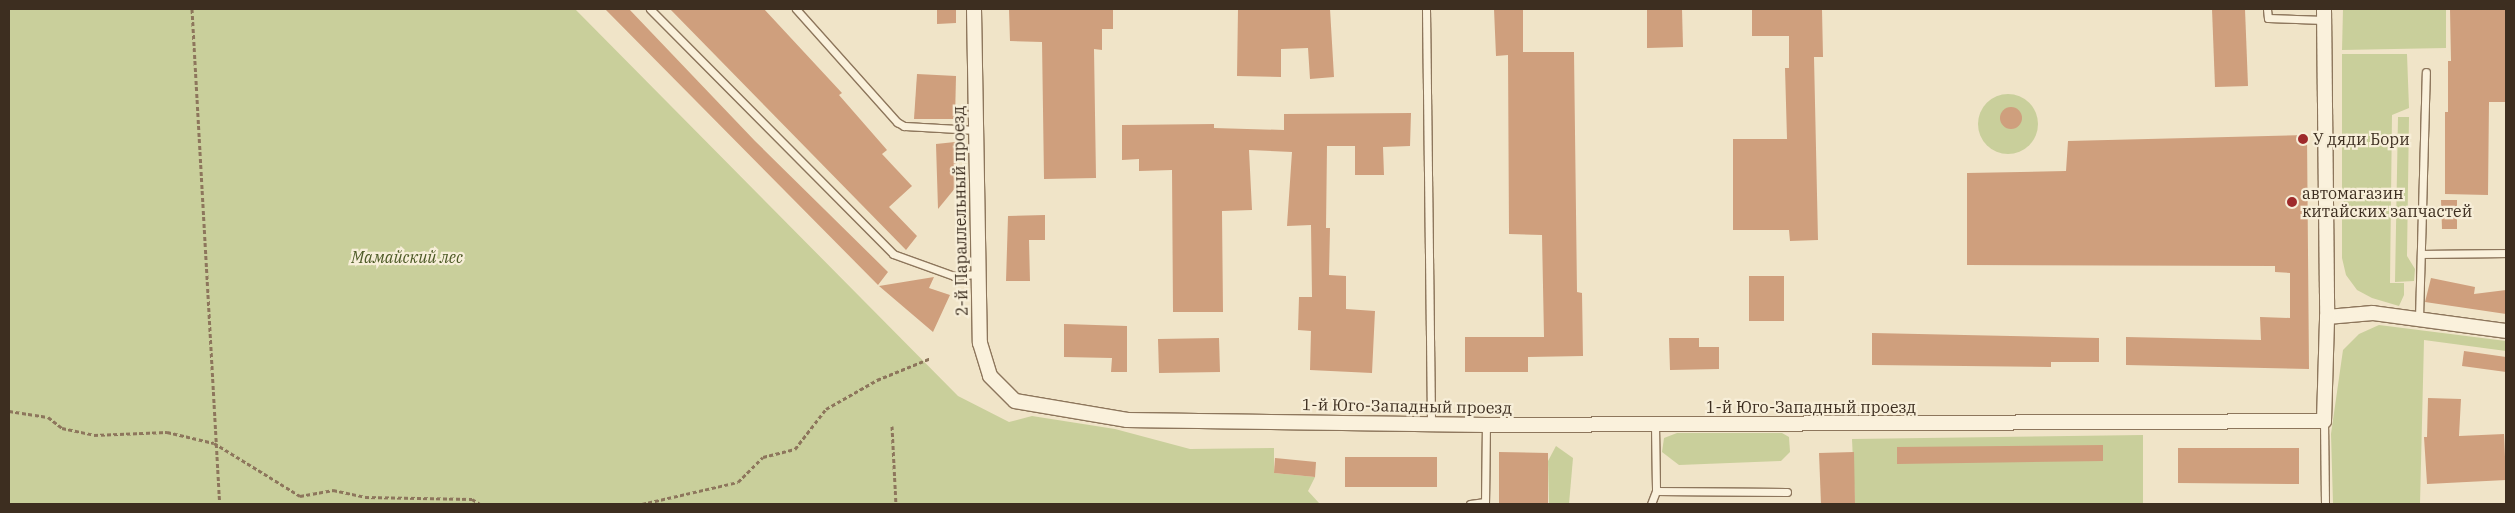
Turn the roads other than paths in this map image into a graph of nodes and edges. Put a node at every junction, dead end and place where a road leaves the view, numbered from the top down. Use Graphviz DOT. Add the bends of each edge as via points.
graph roads {
  1 [pos="650,9"];
  2 [pos="796,9"];
  3 [pos="974,9"];
  4 [pos="1426,9"];
  5 [pos="2267,9"];
  6 [pos="2324,15"];
  7 [pos="2426,72"];
  8 [pos="976,130"];
  9 [pos="2422,254"];
  10 [pos="2506,254"];
  11 [pos="979,274"];
  12 [pos="2327,317"];
  13 [pos="2419,318"];
  14 [pos="2506,330"];
  15 [pos="1015,401"];
  16 [pos="2324,421"];
  17 [pos="1431,425"];
  18 [pos="1486,425"];
  19 [pos="1655,425"];
  20 [pos="1656,491"];
  21 [pos="1787,492"];
  22 [pos="1485,503"];
  23 [pos="1470,504"];
  24 [pos="1650,504"];
  25 [pos="2325,504"];
  1 -- 11 [label="lane" via="893,254 954,276"];
  2 -- 8 [label="lane" via="897,122 904,126"];
  3 -- 8 [label="street, 2-й Параллельный проезд"];
  4 -- 17 [label="lane"];
  5 -- 6 [label="lane" via="2268,18"];
  6 -- 12 [label="street"];
  7 -- 9 [label="lane"];
  8 -- 11 [label="street, 2-й Параллельный проезд"];
  9 -- 10 [label="lane"];
  9 -- 13 [label="lane"];
  11 -- 15 [label="street, 2-й Параллельный проезд" via="980,343 990,376"];
  12 -- 13 [label="street" via="2373,313"];
  12 -- 16 [label="street"];
  13 -- 14 [label="street"];
  15 -- 17 [label="street, 1-й Юго-Западный проезд" via="1127,420"];
  16 -- 19 [label="street, 1-й Юго-Западный проезд"];
  16 -- 25 [label="lane"];
  17 -- 18 [label="street, 1-й Юго-Западный проезд"];
  18 -- 19 [label="street, 1-й Юго-Западный проезд"];
  18 -- 22 [label="lane"];
  19 -- 20 [label="lane"];
  20 -- 21 [label="lane"];
  20 -- 24 [label="lane"];
  22 -- 23 [label="lane"];
}
